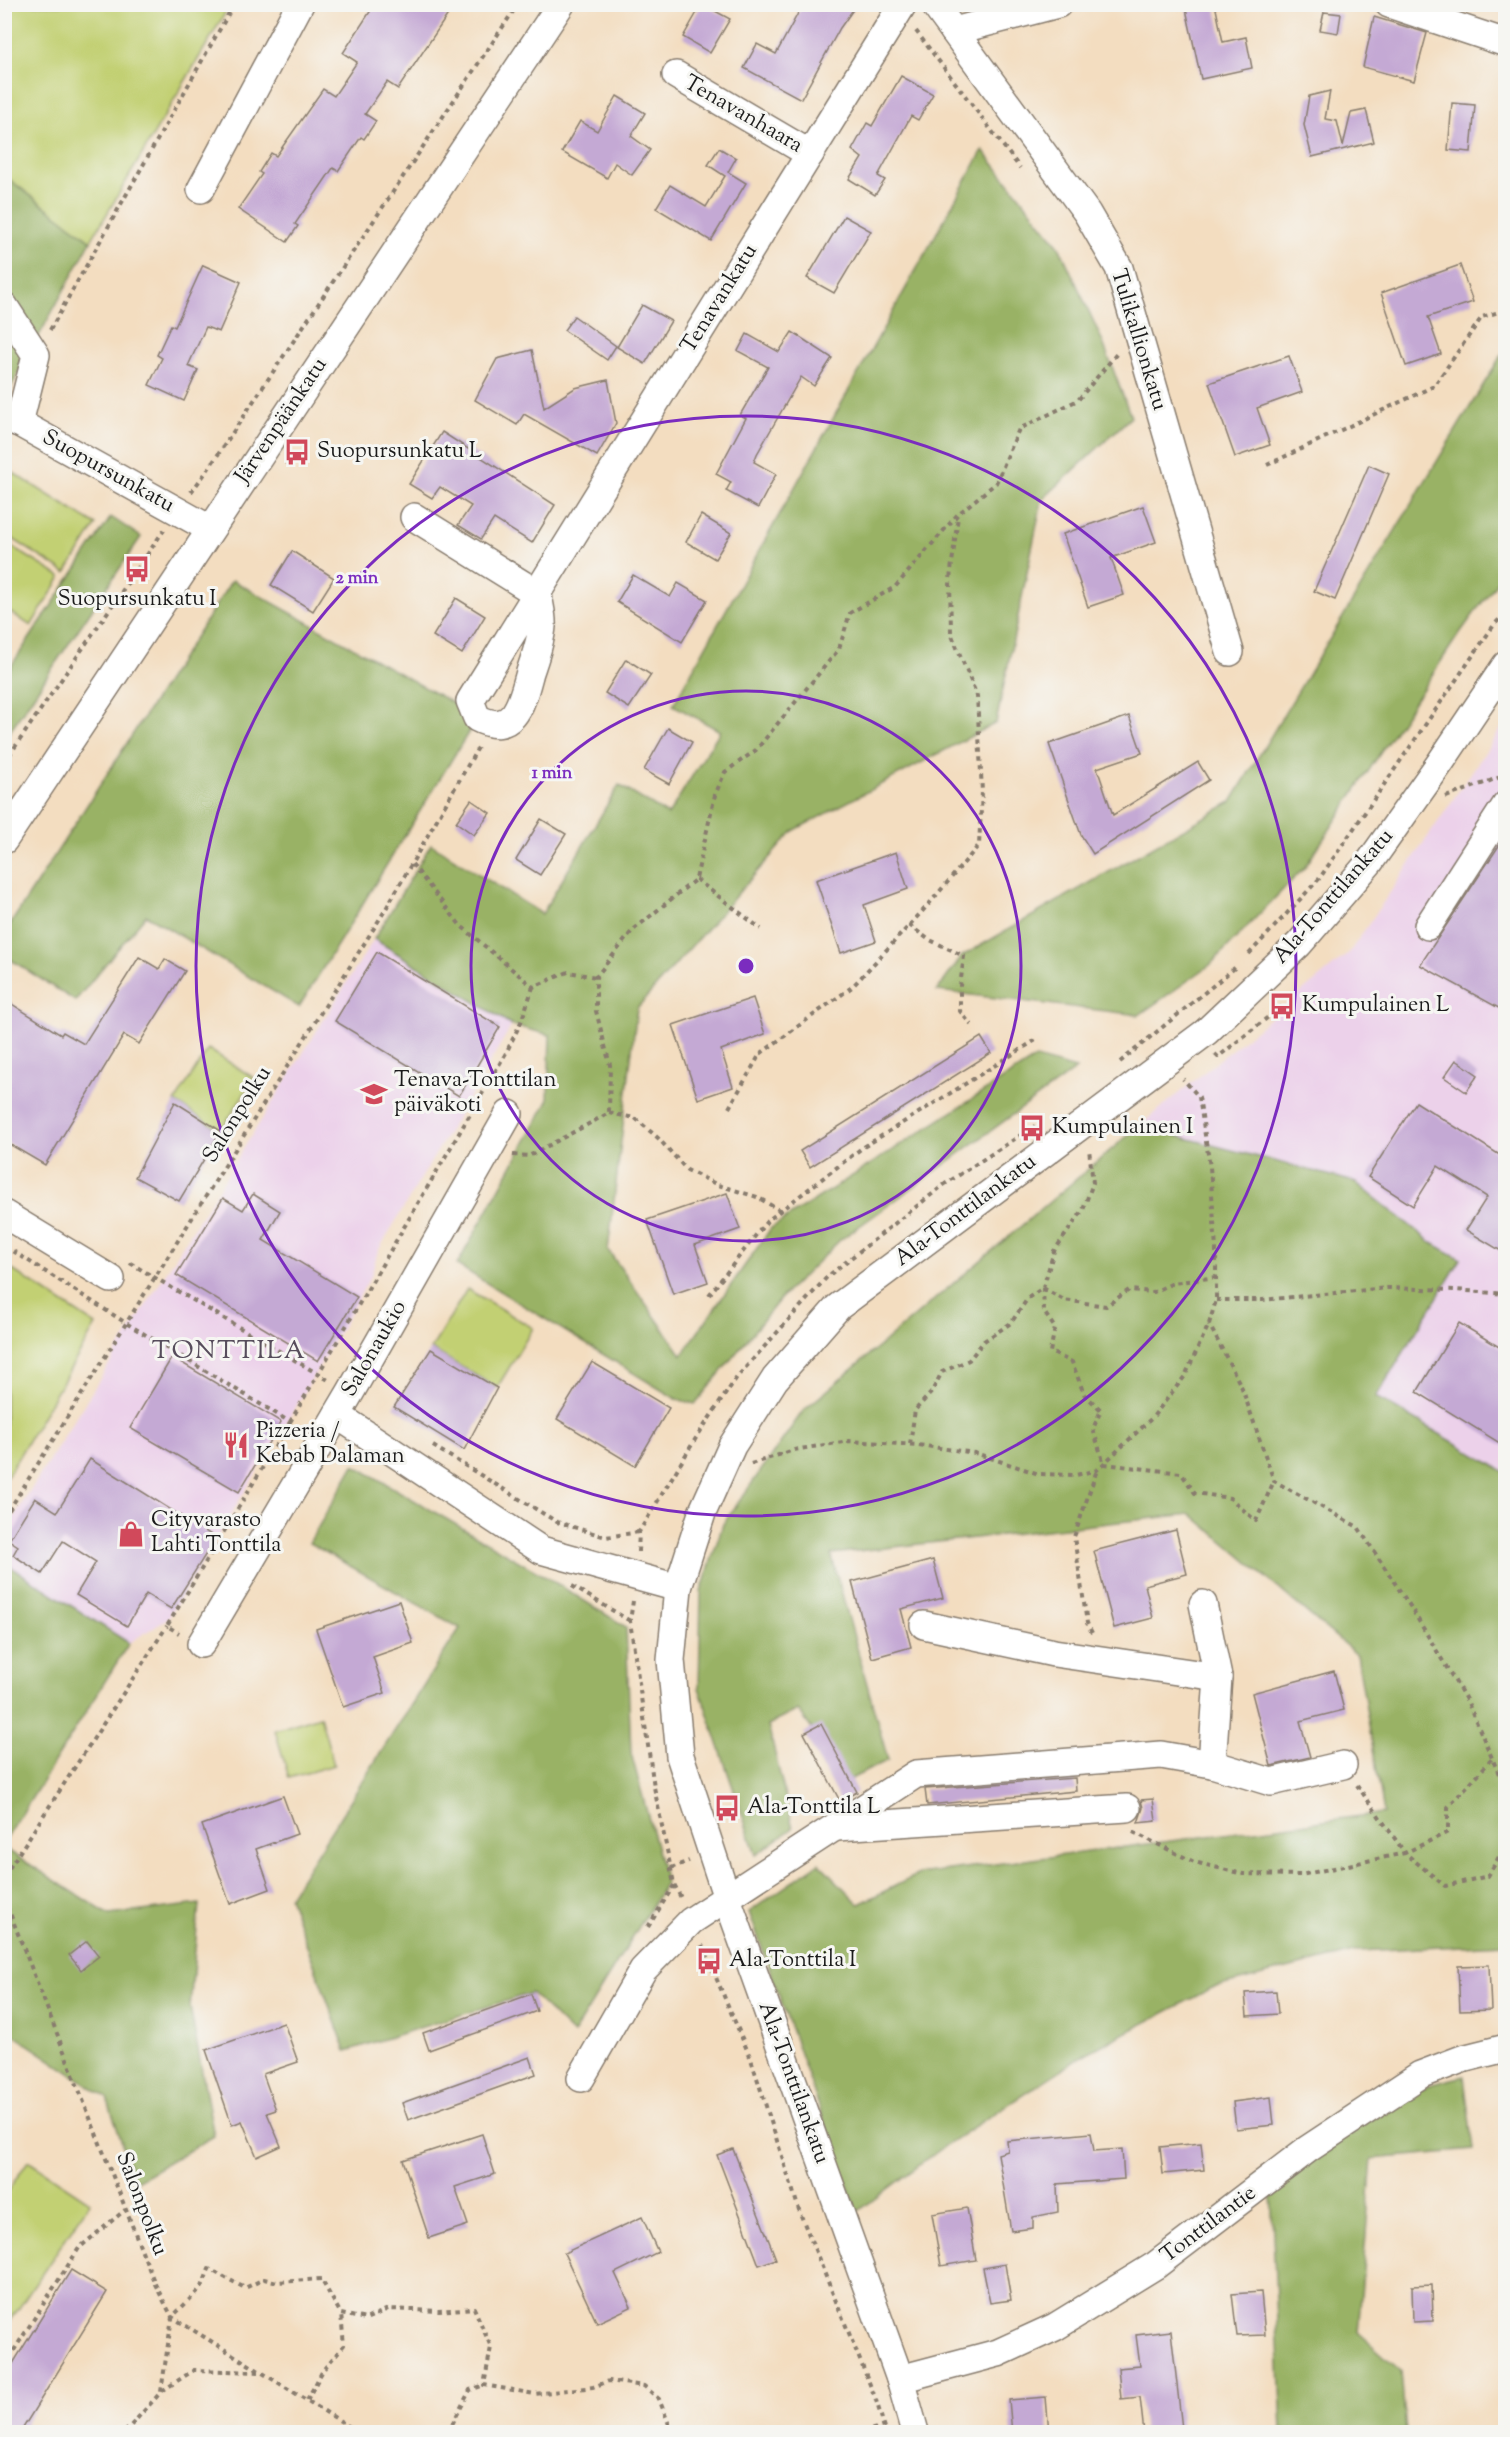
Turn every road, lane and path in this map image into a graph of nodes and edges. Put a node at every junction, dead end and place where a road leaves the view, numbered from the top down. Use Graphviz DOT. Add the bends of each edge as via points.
graph roads {
  1 [pos="9,4"];
  2 [pos="234,4"];
  3 [pos="300,4"];
  4 [pos="518,4"];
  5 [pos="561,4"];
  6 [pos="934,4"];
  7 [pos="1058,4"];
  8 [pos="1389,4"];
  9 [pos="902,8"];
  10 [pos="4,11"];
  11 [pos="954,31"];
  12 [pos="1506,43"];
  13 [pos="676,75"];
  14 [pos="810,154"];
  15 [pos="1023,172"];
  16 [pos="201,189"];
  17 [pos="4,306"];
  18 [pos="1506,310"];
  19 [pos="36,355"];
  20 [pos="1125,358"];
  21 [pos="12,420"];
  22 [pos="1267,465"];
  23 [pos="177,510"];
  24 [pos="958,514"];
  25 [pos="414,517"];
  26 [pos="210,529"];
  27 [pos="538,594"];
  28 [pos="1506,612"];
  29 [pos="1230,652"];
  30 [pos="1506,665"];
  31 [pos="490,725"];
  32 [pos="4,763"];
  33 [pos="1506,775"];
  34 [pos="1440,800"];
  35 [pos="1506,805"];
  36 [pos="4,840"];
  37 [pos="412,864"];
  38 [pos="696,879"];
  39 [pos="909,926"];
  40 [pos="1428,926"];
  41 [pos="760,929"];
  42 [pos="596,977"];
  43 [pos="533,987"];
  44 [pos="971,1026"];
  45 [pos="1039,1038"];
  46 [pos="1167,1061"];
  47 [pos="1114,1068"];
  48 [pos="729,1108"];
  49 [pos="1100,1110"];
  50 [pos="609,1113"];
  51 [pos="509,1114"];
  52 [pos="1042,1121"];
  53 [pos="485,1155"];
  54 [pos="781,1211"];
  55 [pos="4,1214"];
  56 [pos="4,1246"];
  57 [pos="1216,1277"];
  58 [pos="155,1278"];
  59 [pos="111,1279"];
  60 [pos="1043,1288"];
  61 [pos="1506,1294"];
  62 [pos="709,1295"];
  63 [pos="1216,1300"];
  64 [pos="126,1323"];
  65 [pos="1209,1324"];
  66 [pos="319,1375"];
  67 [pos="344,1404"];
  68 [pos="290,1422"];
  69 [pos="910,1444"];
  70 [pos="432,1445"];
  71 [pos="1104,1464"];
  72 [pos="1097,1470"];
  73 [pos="719,1475"];
  74 [pos="1274,1481"];
  75 [pos="4,1518"];
  76 [pos="639,1532"];
  77 [pos="636,1576"];
  78 [pos="678,1588"];
  79 [pos="1203,1604"];
  80 [pos="924,1625"];
  81 [pos="167,1626"];
  82 [pos="201,1644"];
  83 [pos="1106,1661"];
  84 [pos="1218,1677"];
  85 [pos="1492,1759"];
  86 [pos="1212,1764"];
  87 [pos="1343,1765"];
  88 [pos="1127,1808"];
  89 [pos="836,1828"];
  90 [pos="1405,1853"];
  91 [pos="4,1876"];
  92 [pos="4,1898"];
  93 [pos="727,1898"];
  94 [pos="691,1921"];
  95 [pos="1506,2048"];
  96 [pos="581,2078"];
  97 [pos="125,2210"];
  98 [pos="341,2314"];
  99 [pos="172,2317"];
  100 [pos="4,2366"];
  101 [pos="261,2372"];
  102 [pos="900,2379"];
  103 [pos="484,2385"];
  104 [pos="161,2392"];
  105 [pos="306,2400"];
  106 [pos="884,2426"];
  107 [pos="125,2433"];
  108 [pos="358,2433"];
  109 [pos="448,2433"];
  110 [pos="672,2433"];
  111 [pos="863,2433"];
  112 [pos="886,2433"];
  113 [pos="915,2433"];
  1 -- 10 [label="path"];
  2 -- 19 [label="path"];
  3 -- 16 [label="street"];
  4 -- 23 [label="path" via="207,471"];
  5 -- 26 [label="street, Järvenpäänkatu"];
  6 -- 11 [label="street, Tulikallionkatu"];
  7 -- 11 [label="street"];
  8 -- 12 [label="street"];
  9 -- 14 [label="street, Tenavankatu"];
  9 -- 15 [label="path"];
  11 -- 29 [label="street, Tulikallionkatu" via="1087,213 1119,268"];
  13 -- 14 [label="street, Tenavanhaara"];
  14 -- 27 [label="street, Tenavankatu"];
  17 -- 19 [label="street"];
  18 -- 22 [label="path" via="1482,317 1434,386"];
  19 -- 21 [label="street"];
  20 -- 24 [label="path" via="1122,348 1078,400 1019,429 996,483"];
  21 -- 23 [label="street, Suopursunkatu"];
  23 -- 26 [label="street, Suopursunkatu"];
  23 -- 32 [label="path"];
  24 -- 38 [label="path" via="895,587 850,613 839,648 756,750 725,772 715,795"];
  24 -- 39 [label="path" via="950,579 951,633 977,696 982,792 979,845"];
  25 -- 27 [label="street"];
  26 -- 36 [label="street, Järvenpäänkatu"];
  27 -- 31 [label="street" via="543,625 519,710 501,724"];
  27 -- 31 [label="street, Tenavankatu" via="470,701 477,718"];
  28 -- 47 [label="path" via="1319,879 1241,962"];
  30 -- 46 [label="street, Ala-Tonttilankatu" via="1370,863 1299,944 1206,1032"];
  31 -- 37 [label="path, Salonpolku"];
  33 -- 34 [label="path"];
  35 -- 40 [label="street"];
  37 -- 43 [label="path" via="459,925"];
  37 -- 58 [label="path, Salonpolku"];
  38 -- 41 [label="path"];
  38 -- 42 [label="path" via="632,931"];
  39 -- 44 [label="path" via="964,956 960,1011"];
  39 -- 48 [label="path" via="852,987 760,1054"];
  42 -- 43 [label="path" via="568,972"];
  42 -- 50 [label="path" via="596,1011 610,1065"];
  43 -- 66 [label="path" via="506,1053"];
  45 -- 54 [label="path" via="862,1148"];
  46 -- 49 [label="street, Ala-Tonttilankatu"];
  46 -- 57 [label="path" via="1199,1097 1210,1167"];
  49 -- 60 [label="path" via="1089,1150 1094,1183 1083,1210 1054,1251"];
  49 -- 73 [label="street, Ala-Tonttilankatu" via="838,1307 776,1379 732,1446"];
  50 -- 53 [label="path" via="529,1156"];
  50 -- 54 [label="path" via="635,1118 687,1170 757,1197"];
  51 -- 53 [label="street, Salonaukio"];
  52 -- 76 [label="path" via="945,1184 828,1276 737,1377"];
  53 -- 67 [label="street, Salonaukio"];
  54 -- 62 [label="path" via="767,1221"];
  55 -- 59 [label="street"];
  56 -- 64 [label="path"];
  57 -- 60 [label="path" via="1173,1283 1154,1292 1129,1290 1106,1306 1064,1300"];
  57 -- 63 [label="path"];
  58 -- 64 [label="path, Salonpolku"];
  58 -- 66 [label="path"];
  60 -- 69 [label="path" via="1028,1298 1011,1323 984,1341 969,1360 942,1372 931,1393 915,1410"];
  60 -- 71 [label="path" via="1044,1312 1055,1328 1050,1352 1072,1362 1084,1394 1101,1410 1093,1429"];
  61 -- 63 [label="path" via="1388,1288 1262,1300"];
  63 -- 65 [label="path"];
  64 -- 68 [label="path"];
  64 -- 75 [label="path, Salonpolku"];
  65 -- 71 [label="path" via="1185,1376 1152,1418"];
  65 -- 74 [label="path" via="1242,1388"];
  66 -- 67 [label="path"];
  66 -- 68 [label="path"];
  67 -- 77 [label="street" via="541,1550"];
  67 -- 82 [label="street, Salonaukio"];
  68 -- 81 [label="path"];
  69 -- 72 [label="path" via="975,1453 1040,1474 1076,1475"];
  69 -- 73 [label="path" via="849,1441 794,1450"];
  70 -- 76 [label="path" via="557,1521 606,1537"];
  71 -- 72 [label="path"];
  71 -- 74 [label="path" via="1181,1473 1195,1493 1230,1498 1256,1521"];
  72 -- 83 [label="path" via="1074,1537 1087,1623"];
  73 -- 78 [label="street, Ala-Tonttilankatu" via="702,1513"];
  74 -- 85 [label="path" via="1358,1527 1468,1703"];
  76 -- 77 [label="path"];
  77 -- 78 [label="street"];
  77 -- 94 [label="path" via="630,1621 654,1787 674,1884"];
  78 -- 93 [label="street, Ala-Tonttilankatu" via="671,1660 680,1756"];
  79 -- 84 [label="street"];
  80 -- 83 [label="street"];
  81 -- 82 [label="path"];
  81 -- 91 [label="path"];
  83 -- 84 [label="street"];
  84 -- 86 [label="street"];
  85 -- 90 [label="path" via="1448,1807 1448,1832"];
  85 -- 90 [label="path" via="1502,1780 1505,1846 1488,1876 1445,1886"];
  86 -- 87 [label="street" via="1271,1782"];
  86 -- 89 [label="street" via="1161,1755 916,1774"];
  87 -- 90 [label="path"];
  88 -- 89 [label="street"];
  88 -- 90 [label="path" via="1133,1833 1194,1862 1243,1874 1301,1875"];
  89 -- 93 [label="street"];
  92 -- 97 [label="path, Salonpolku"];
  93 -- 94 [label="street"];
  93 -- 102 [label="street, Ala-Tonttilankatu"];
  94 -- 96 [label="street" via="643,1970"];
  94 -- 106 [label="path" via="751,2059 800,2213"];
  95 -- 102 [label="street, Tonttilantie" via="1420,2075 1308,2149 1156,2265 1055,2327 998,2353"];
  97 -- 99 [label="path, Salonpolku"];
  97 -- 100 [label="path" via="79,2248"];
  98 -- 99 [label="path" via="321,2279 264,2279 245,2288 209,2269 202,2287"];
  98 -- 103 [label="path" via="366,2319 388,2309 474,2308 491,2347"];
  98 -- 105 [label="path" via="344,2345 323,2370"];
  99 -- 101 [label="path"];
  99 -- 104 [label="path"];
  101 -- 104 [label="path" via="194,2370"];
  101 -- 105 [label="path"];
  102 -- 113 [label="street, Ala-Tonttilankatu"];
  103 -- 109 [label="path" via="470,2390"];
  103 -- 110 [label="path" via="535,2394 593,2387 609,2381 644,2386 659,2399"];
  104 -- 107 [label="path"];
  105 -- 108 [label="path"];
  106 -- 111 [label="path"];
  106 -- 112 [label="path"];
}
